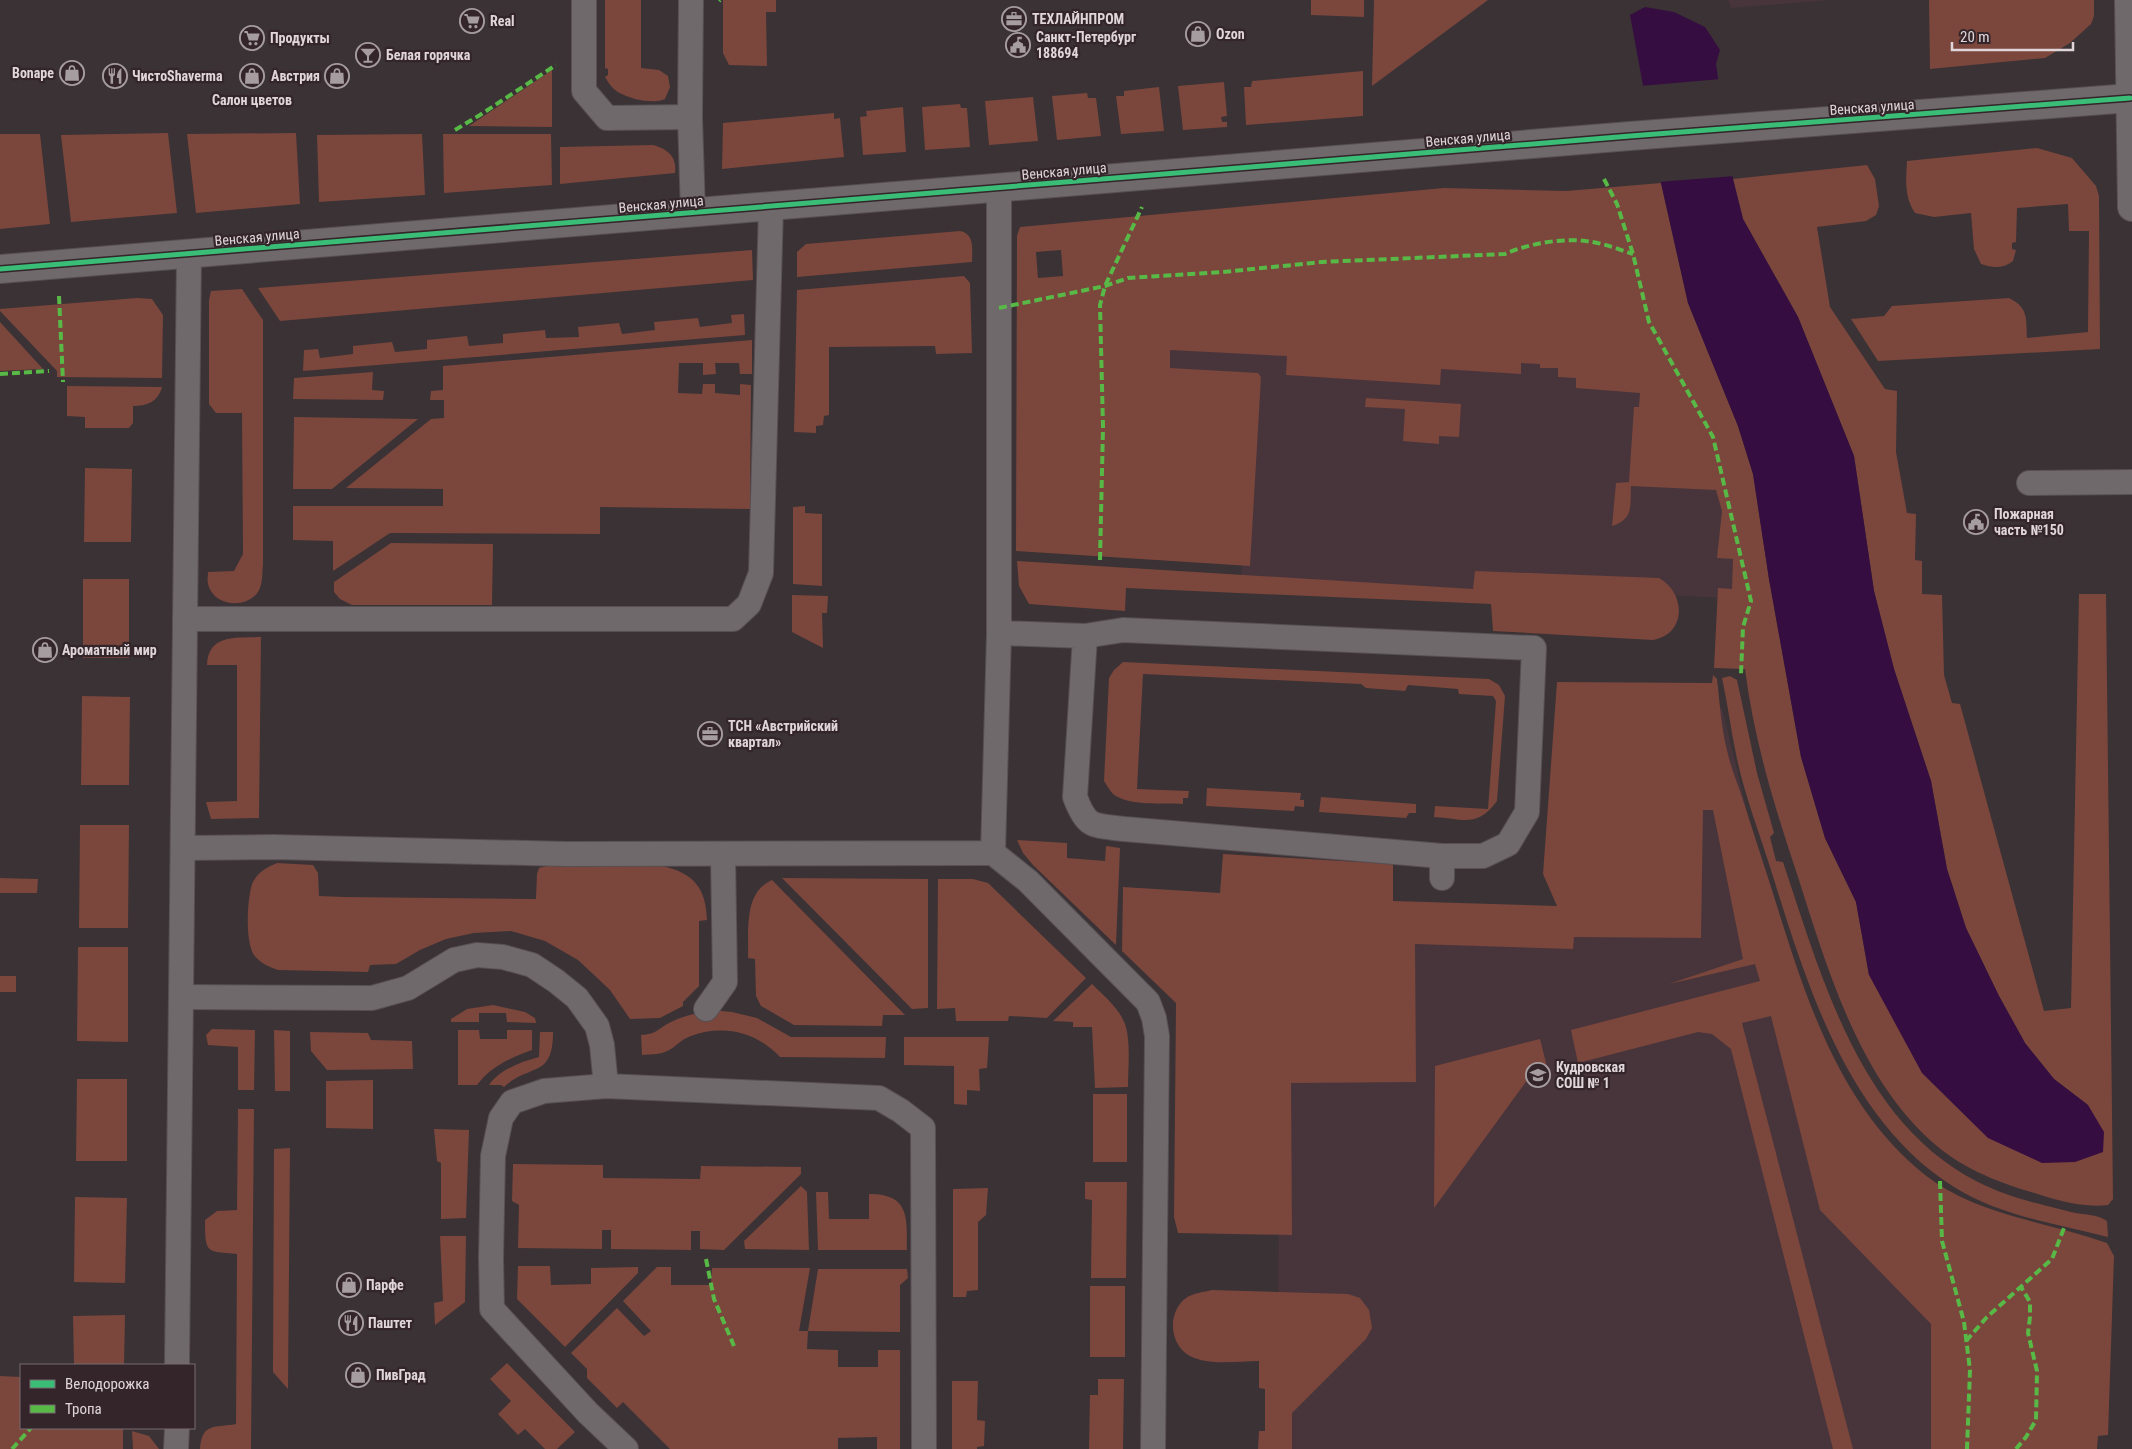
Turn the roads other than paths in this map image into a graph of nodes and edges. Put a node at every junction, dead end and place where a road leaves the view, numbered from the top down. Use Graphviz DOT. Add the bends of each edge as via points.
graph roads {
  1 [pos="584,0"];
  2 [pos="691,0"];
  3 [pos="2128,0"];
  4 [pos="2131,98"];
  5 [pos="690,117"];
  6 [pos="999,188"];
  7 [pos="771,206"];
  8 [pos="2132,207"];
  9 [pos="693,213"];
  10 [pos="189,254"];
  11 [pos="0,270"];
  12 [pos="2132,482"];
  13 [pos="2029,483"];
  14 [pos="185,619"];
  15 [pos="999,633"];
  16 [pos="1085,636"];
  17 [pos="183,848"];
  18 [pos="723,854"];
  19 [pos="993,854"];
  20 [pos="181,997"];
  21 [pos="706,1009"];
  22 [pos="606,1086"];
  23 [pos="177,1364"];
  24 [pos="176,1429"];
  25 [pos="176,1449"];
  26 [pos="626,1449"];
  27 [pos="924,1449"];
  28 [pos="1153,1449"];
  1 -- 5 [label="lane" via="584,91 607,118"];
  2 -- 5 [label="lane"];
  3 -- 4 [label="street"];
  4 -- 6 [label="street, Венская улица"];
  4 -- 8 [label="street"];
  5 -- 9 [label="lane"];
  6 -- 7 [label="street, Венская улица"];
  6 -- 15 [label="lane"];
  7 -- 9 [label="street, Венская улица"];
  7 -- 14 [label="lane" via="761,573 749,604 733,619"];
  9 -- 10 [label="street, Венская улица"];
  10 -- 11 [label="street, Венская улица"];
  10 -- 14 [label="lane"];
  12 -- 13 [label="lane"];
  14 -- 17 [label="lane"];
  15 -- 16 [label="lane"];
  15 -- 19 [label="lane"];
  16 -- 16 [label="lane" via="1075,797 1082,816 1092,825 1442,867 1483,856 1508,844 1527,812 1534,648 1123,630"];
  17 -- 18 [label="lane"];
  17 -- 20 [label="lane"];
  18 -- 19 [label="lane"];
  18 -- 21 [label="lane" via="724,982"];
  19 -- 28 [label="lane" via="1028,881 1148,1002 1154,1018 1157,1036"];
  20 -- 22 [label="lane" via="372,998 408,988 454,960 476,955 503,957 532,965 577,998 597,1026"];
  20 -- 23 [label="lane"];
  22 -- 26 [label="lane" via="544,1091 512,1102 502,1118 493,1156 492,1309 588,1413"];
  22 -- 27 [label="lane" via="879,1098 923,1128"];
  24 -- 25 [label="lane"];
}
